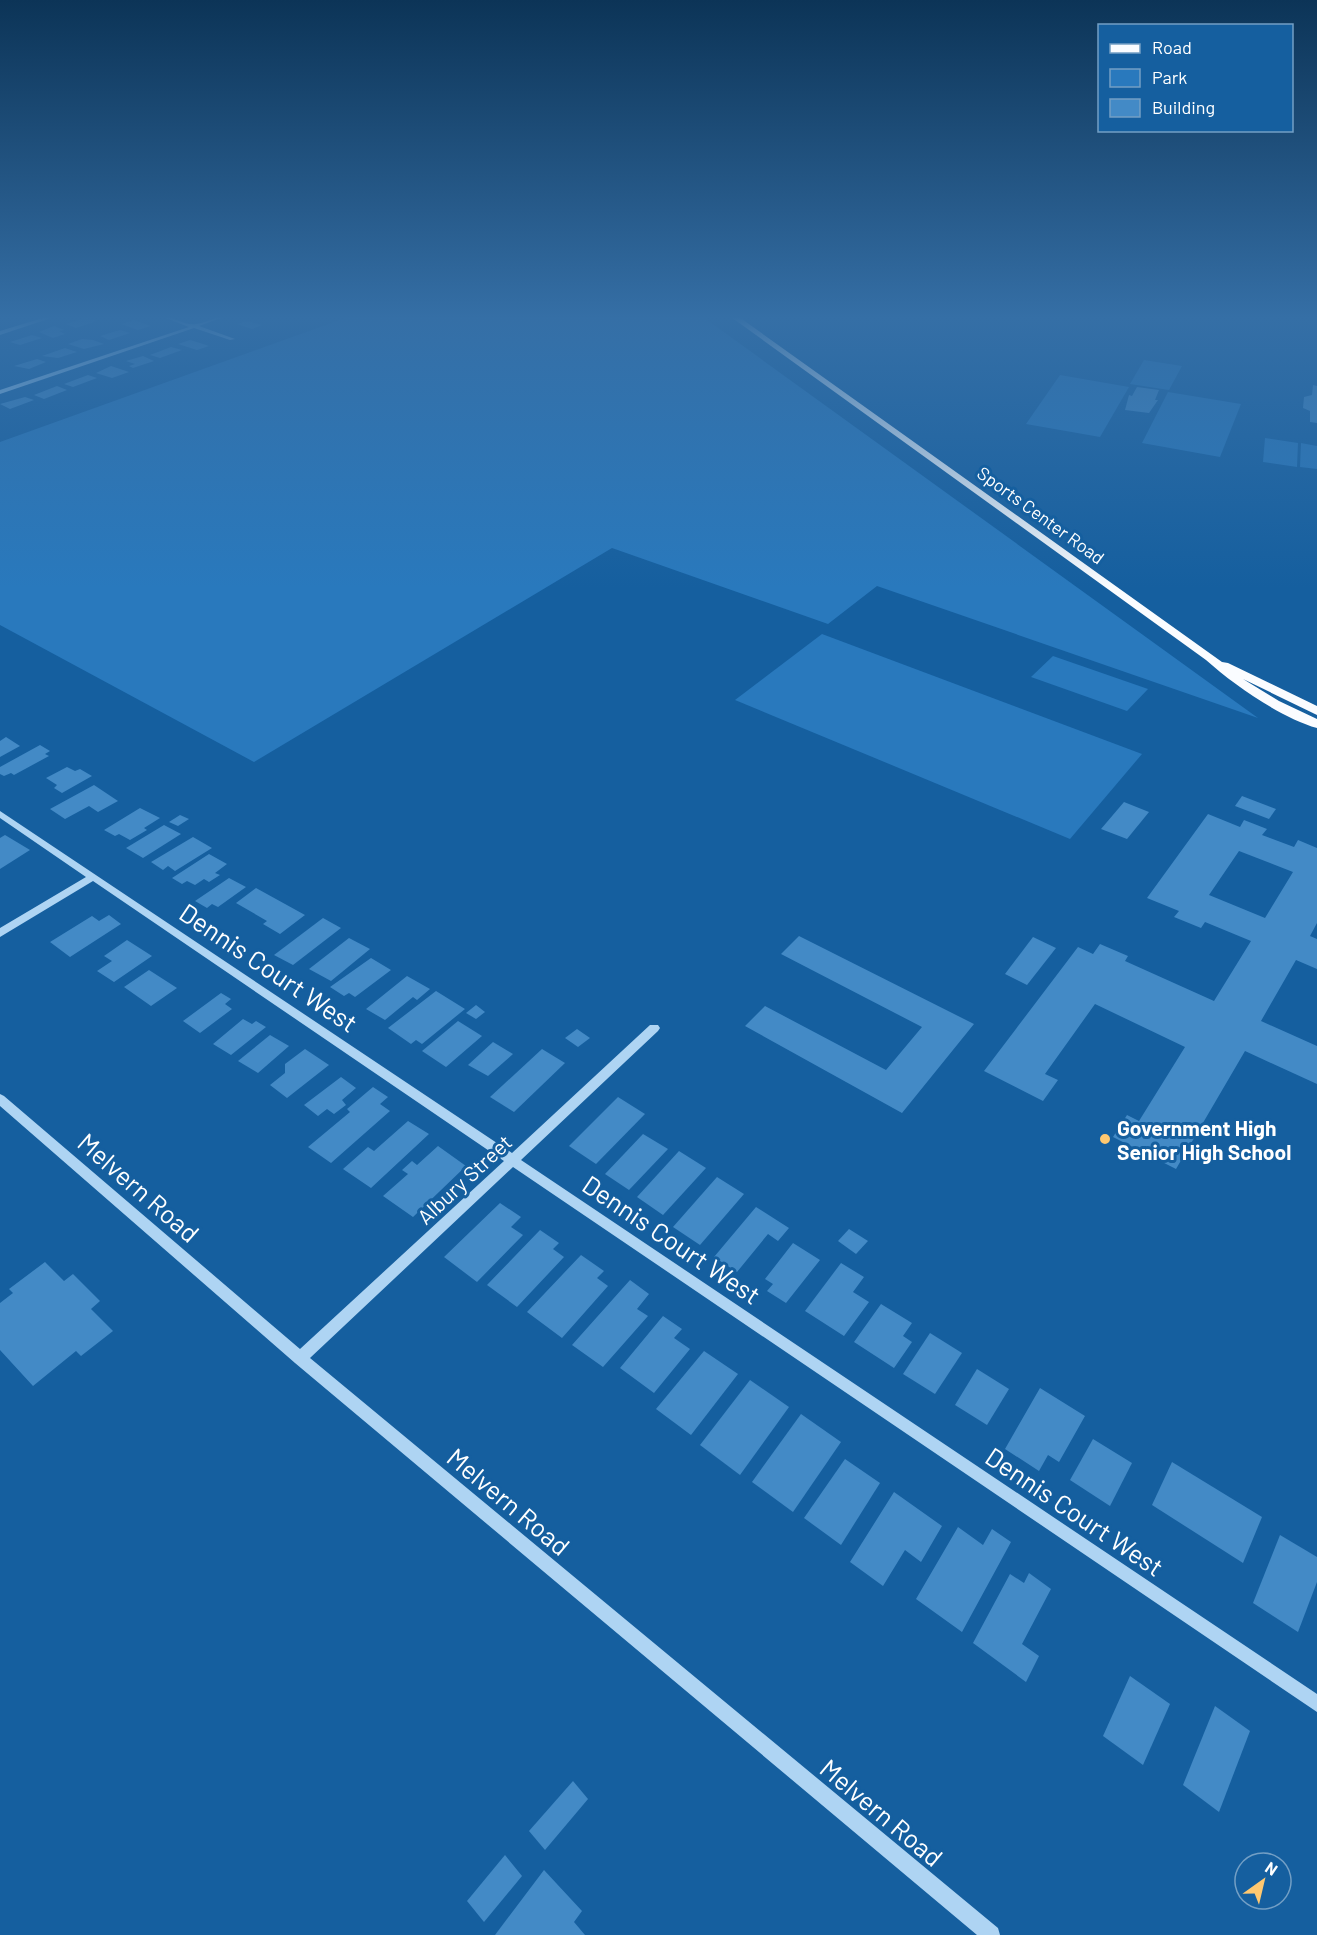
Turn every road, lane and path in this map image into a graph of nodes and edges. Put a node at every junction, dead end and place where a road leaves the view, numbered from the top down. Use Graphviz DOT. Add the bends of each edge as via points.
graph roads {
  1 [pos="860,407"];
  2 [pos="1210,658"];
  3 [pos="1317,711"];
  4 [pos="1317,724"];
  5 [pos="0,814"];
  6 [pos="93,877"];
  7 [pos="0,933"];
  8 [pos="654,1028"];
  9 [pos="0,1099"];
  10 [pos="512,1160"];
  11 [pos="300,1358"];
  12 [pos="1317,1704"];
  13 [pos="991,1935"];
  1 -- 2 [label="main road, Sports Center Road"];
  2 -- 3 [label="main road, Sports Center Road"];
  2 -- 4 [label="main road, Sports Center Road" via="1251,692"];
  5 -- 6 [label="street, Dennis Court West"];
  6 -- 7 [label="street"];
  6 -- 10 [label="street, Dennis Court West"];
  8 -- 10 [label="street, Albury Street"];
  9 -- 11 [label="street, Melvern Road"];
  10 -- 11 [label="street, Albury Street"];
  10 -- 12 [label="street, Dennis Court West"];
  11 -- 13 [label="street, Melvern Road"];
}
